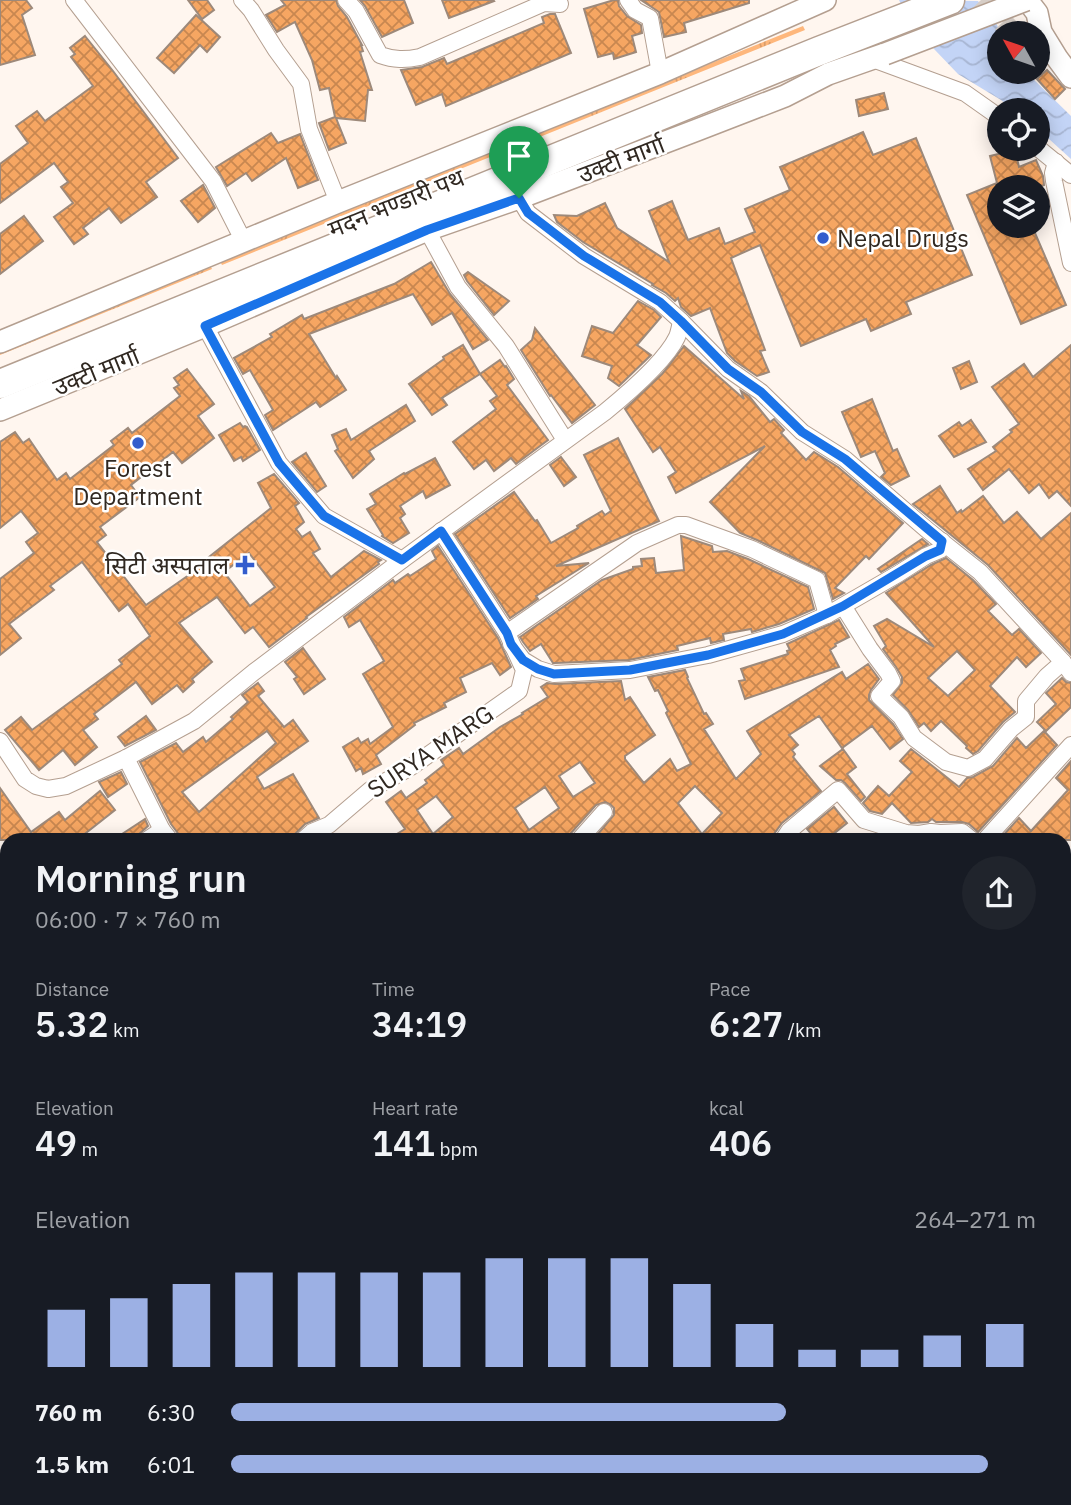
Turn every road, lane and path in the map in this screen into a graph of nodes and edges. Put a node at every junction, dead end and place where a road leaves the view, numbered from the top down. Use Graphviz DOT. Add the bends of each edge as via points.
graph roads {
  1 [pos="74,0"];
  2 [pos="242,0"];
  3 [pos="346,0"];
  4 [pos="628,0"];
  5 [pos="825,0"];
  6 [pos="899,0"];
  7 [pos="950,0"];
  8 [pos="1026,0"];
  9 [pos="560,4"];
  10 [pos="1039,21"];
  11 [pos="866,43"];
  12 [pos="1050,56"];
  13 [pos="660,73"];
  14 [pos="1071,77"];
  15 [pos="987,109"];
  16 [pos="1050,157"];
  17 [pos="1056,162"];
  18 [pos="1071,175"];
  19 [pos="519,198"];
  20 [pos="338,202"];
  21 [pos="427,230"];
  22 [pos="244,242"];
  23 [pos="1071,263"];
  24 [pos="681,321"];
  25 [pos="205,326"];
  26 [pos="0,342"];
  27 [pos="0,367"];
  28 [pos="0,384"];
  29 [pos="0,410"];
  30 [pos="565,440"];
  31 [pos="441,531"];
  32 [pos="942,541"];
  33 [pos="402,560"];
  34 [pos="843,606"];
  35 [pos="827,615"];
  36 [pos="509,638"];
  37 [pos="1067,667"];
  38 [pos="0,741"];
  39 [pos="1071,745"];
  40 [pos="126,758"];
  41 [pos="604,812"];
  42 [pos="165,833"];
  43 [pos="311,833"];
  44 [pos="585,833"];
  45 [pos="788,833"];
  46 [pos="906,833"];
  47 [pos="991,833"];
  1 -- 22 [label="street" via="213,181"];
  2 -- 20 [label="street" via="301,84 309,129"];
  3 -- 9 [label="street" via="380,55 405,60 544,3"];
  4 -- 13 [label="street" via="650,18"];
  5 -- 13 [label="street"];
  6 -- 11 [label="highway"];
  7 -- 11 [label="highway"];
  8 -- 10 [label="street"];
  8 -- 11 [label="street, उक्टी मार्गा, bridge"];
  11 -- 15 [label="street"];
  11 -- 19 [label="street, उक्टी मार्गा" via="828,74 785,96"];
  11 -- 27 [label="highway, मदन भण्डारी पथ" via="341,225"];
  11 -- 28 [label="highway, मदन भण्डारी पथ"];
  12 -- 14 [label="street"];
  13 -- 20 [label="street"];
  16 -- 17 [label="street"];
  17 -- 18 [label="street"];
  17 -- 23 [label="street" via="1054,181"];
  19 -- 21 [label="street, उक्टी मार्गा"];
  19 -- 24 [label="street" via="528,213 584,256 660,302"];
  20 -- 22 [label="street"];
  21 -- 25 [label="street, उक्टी मार्गा"];
  21 -- 30 [label="street" via="458,287 506,346"];
  22 -- 26 [label="street"];
  24 -- 30 [label="street" via="664,355 632,390"];
  24 -- 32 [label="street" via="728,369 761,392 802,432 845,459"];
  25 -- 29 [label="street, उक्टी मार्गा"];
  25 -- 33 [label="street" via="288,474 324,516"];
  30 -- 31 [label="street"];
  31 -- 33 [label="street"];
  31 -- 36 [label="street"];
  32 -- 34 [label="street" via="940,550"];
  32 -- 37 [label="street" via="988,579"];
  33 -- 40 [label="street" via="194,721"];
  34 -- 35 [label="street"];
  34 -- 37 [label="street" via="892,681 878,696 901,717 914,738 946,762 968,768 985,758 1026,717 1026,701 1047,676"];
  35 -- 36 [label="street" via="783,634 708,655 630,670 554,674 523,660"];
  35 -- 36 [label="street" via="817,580 752,549 678,525 637,543"];
  36 -- 43 [label="street, SURYA MARG" via="524,670 519,691"];
  38 -- 40 [label="street" via="25,779 48,789 66,786"];
  39 -- 47 [label="street"];
  40 -- 42 [label="street"];
  41 -- 44 [label="street"];
  45 -- 46 [label="street" via="838,790 864,820"];
}
